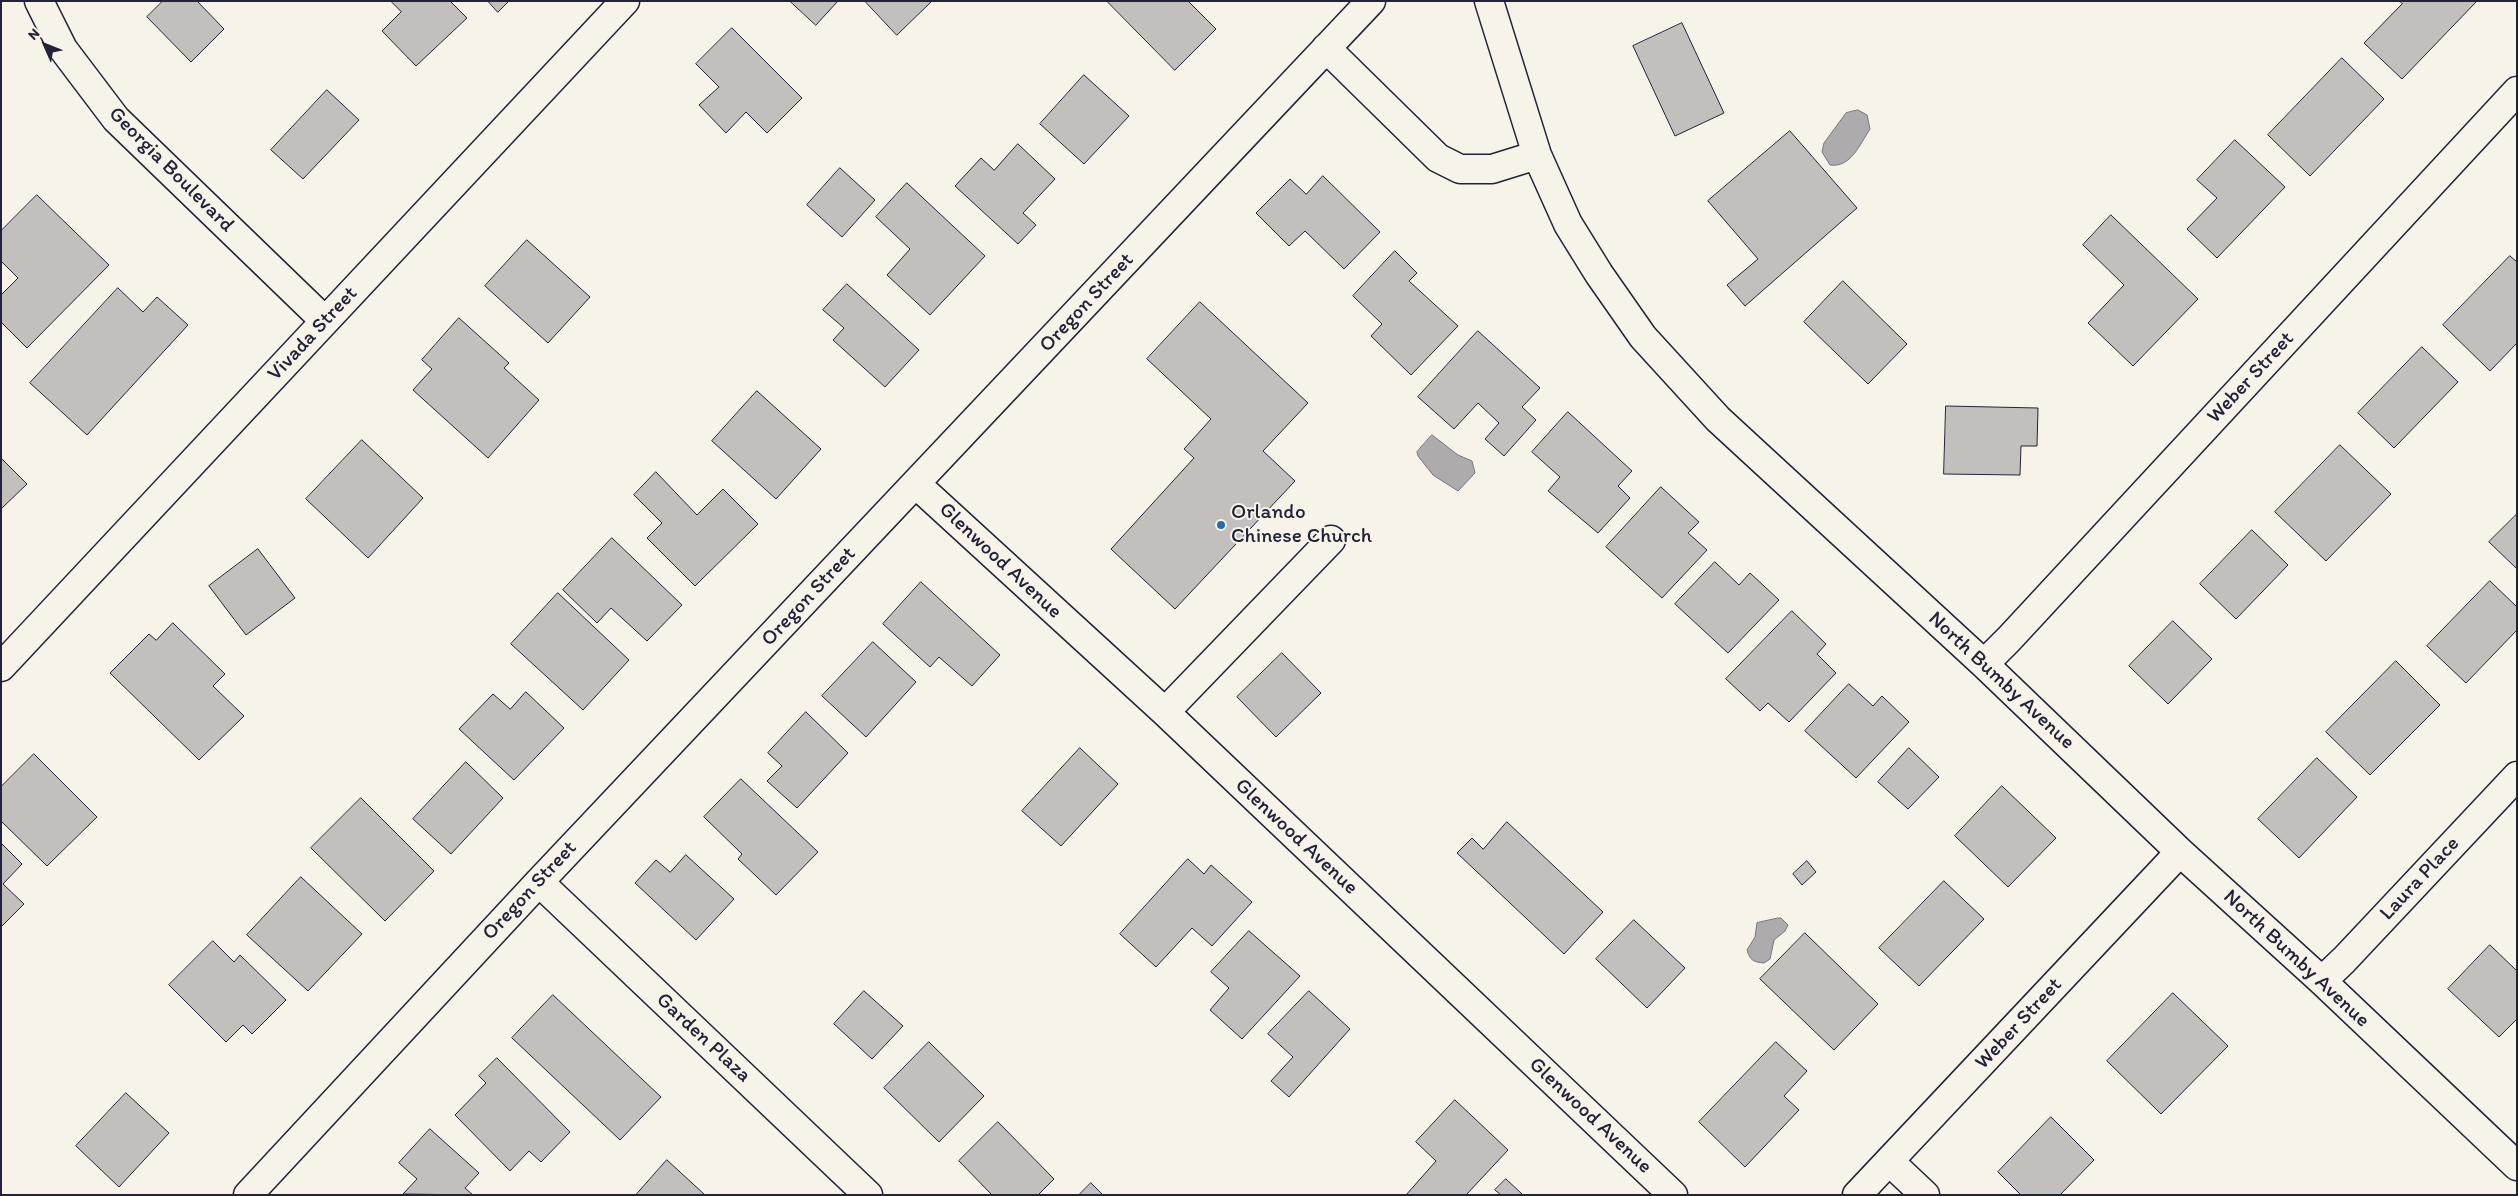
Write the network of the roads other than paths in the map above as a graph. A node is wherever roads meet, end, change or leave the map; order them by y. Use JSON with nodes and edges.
{"nodes":[{"id":1,"x":39,"y":1,"type":"edge"},
{"id":2,"x":625,"y":1,"type":"edge"},
{"id":3,"x":1371,"y":1,"type":"edge"},
{"id":4,"x":1489,"y":1,"type":"edge"},
{"id":5,"x":1326,"y":48,"type":"junction"},
{"id":6,"x":2517,"y":91,"type":"edge"},
{"id":7,"x":1537,"y":155,"type":"junction"},
{"id":8,"x":325,"y":321,"type":"junction"},
{"id":9,"x":916,"y":484,"type":"junction"},
{"id":10,"x":1331,"y":540,"type":"dead end"},
{"id":11,"x":1984,"y":664,"type":"junction"},
{"id":12,"x":1,"y":667,"type":"edge"},
{"id":13,"x":1164,"y":712,"type":"junction"},
{"id":14,"x":2517,"y":776,"type":"edge"},
{"id":15,"x":2180,"y":852,"type":"junction"},
{"id":16,"x":538,"y":882,"type":"junction"},
{"id":17,"x":2322,"y":981,"type":"junction"},
{"id":18,"x":1889,"y":1161,"type":"junction"},
{"id":19,"x":2517,"y":1166,"type":"edge"},
{"id":20,"x":248,"y":1195,"type":"edge"},
{"id":21,"x":868,"y":1195,"type":"edge"},
{"id":22,"x":1673,"y":1195,"type":"edge"},
{"id":23,"x":1857,"y":1195,"type":"edge"},
{"id":24,"x":1924,"y":1195,"type":"edge"}],
"edges":[{"from":1,"to":8,"type":"street","name":"Georgia Boulevard"},
{"from":2,"to":8,"type":"street","name":"Vivada Street"},
{"from":3,"to":5,"type":"street","name":"Oregon Street"},
{"from":4,"to":7,"type":"street","name":"North Bumby Avenue"},
{"from":5,"to":7,"type":"street"},
{"from":5,"to":9,"type":"street","name":"Oregon Street"},
{"from":6,"to":11,"type":"street","name":"Weber Street"},
{"from":7,"to":11,"type":"street","name":"North Bumby Avenue"},
{"from":8,"to":12,"type":"street","name":"Vivada Street"},
{"from":9,"to":13,"type":"street","name":"Glenwood Avenue"},
{"from":9,"to":16,"type":"street","name":"Oregon Street"},
{"from":10,"to":13,"type":"street"},
{"from":11,"to":15,"type":"street","name":"North Bumby Avenue"},
{"from":13,"to":22,"type":"street","name":"Glenwood Avenue"},
{"from":14,"to":17,"type":"street","name":"Laura Place"},
{"from":15,"to":17,"type":"street","name":"North Bumby Avenue"},
{"from":15,"to":18,"type":"street","name":"Weber Street"},
{"from":16,"to":20,"type":"street","name":"Oregon Street"},
{"from":16,"to":21,"type":"street","name":"Garden Plaza"},
{"from":17,"to":19,"type":"street","name":"North Bumby Avenue"},
{"from":18,"to":23,"type":"street","name":"Weber Street"},
{"from":18,"to":24,"type":"street"}]}
